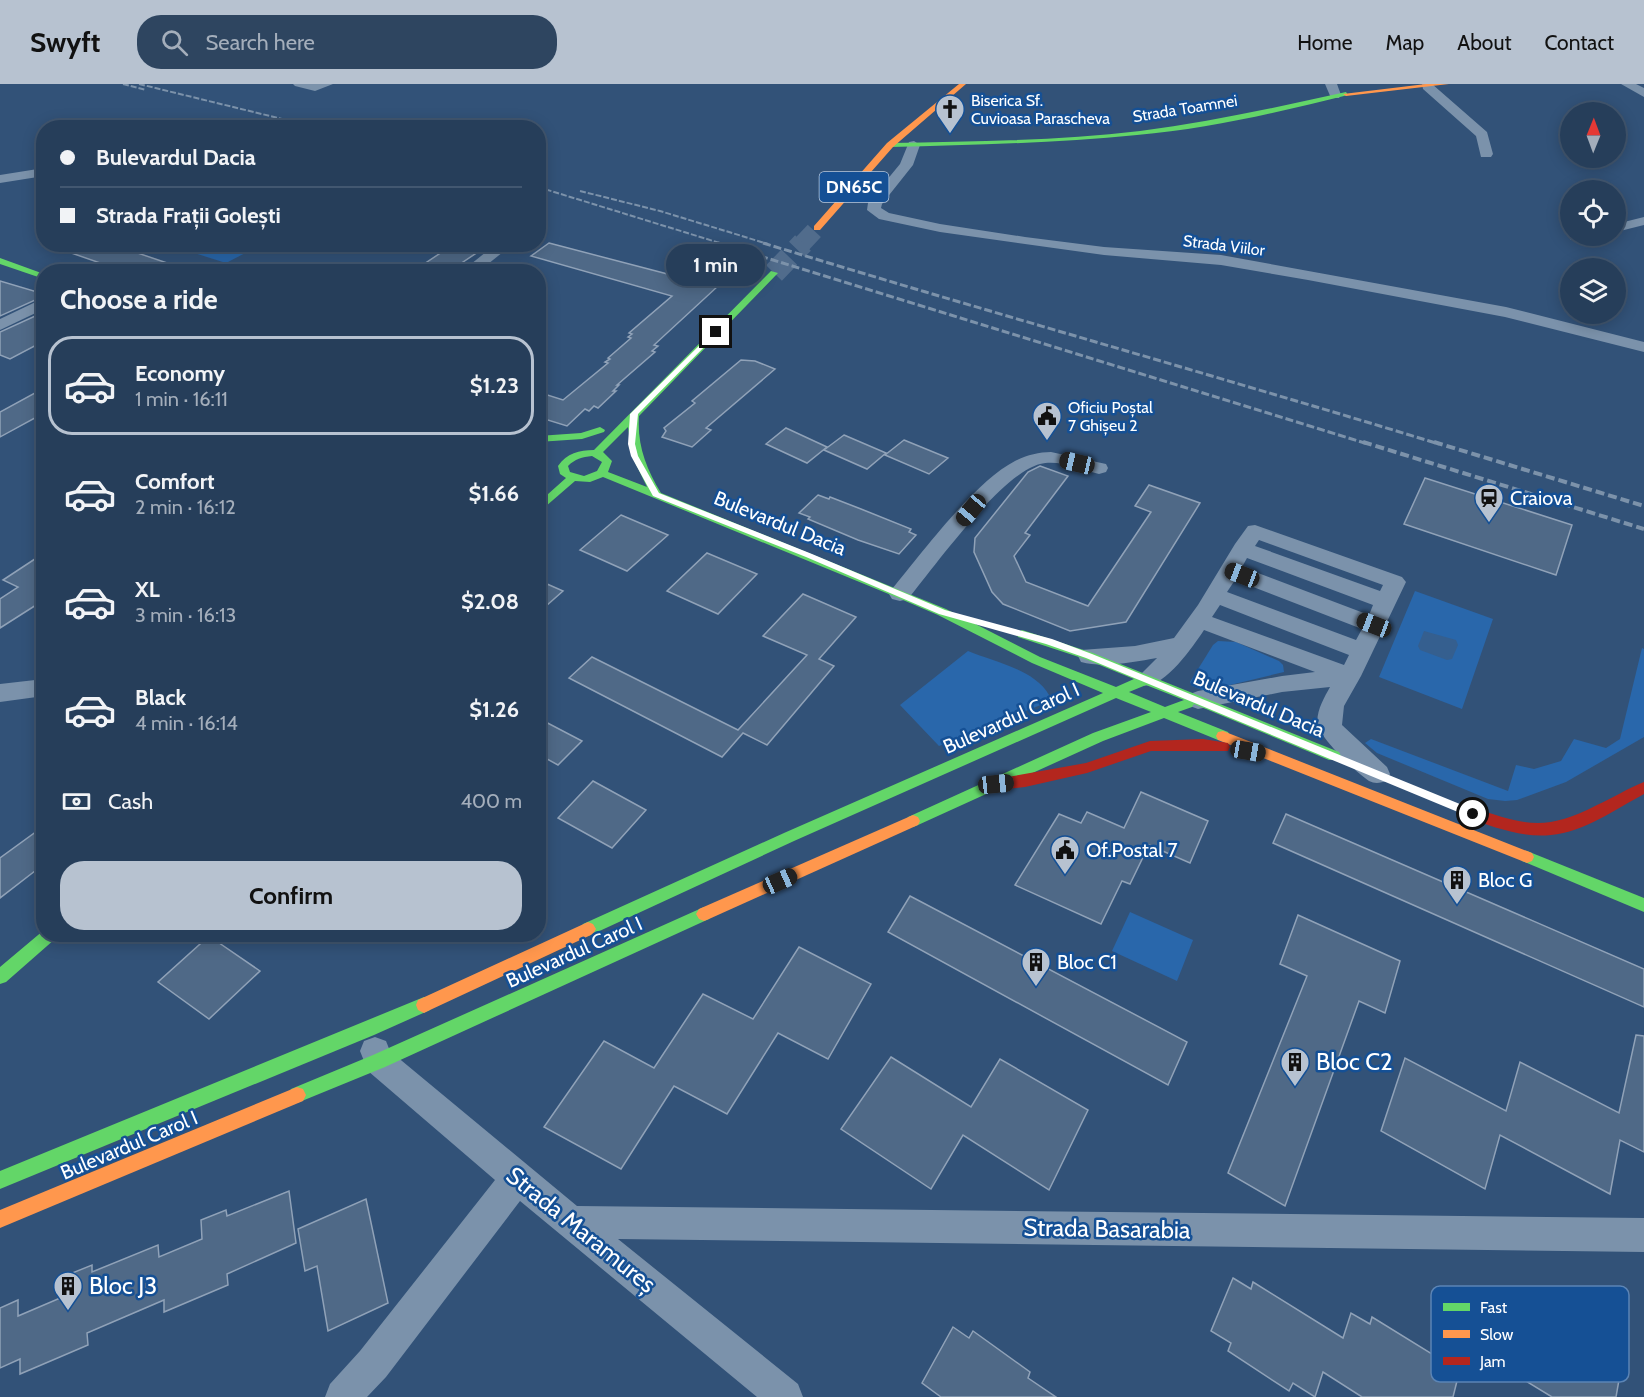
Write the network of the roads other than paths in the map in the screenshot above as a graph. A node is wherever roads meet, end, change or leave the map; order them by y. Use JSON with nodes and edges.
{"nodes":[{"id":1,"x":299,"y":84,"type":"edge"},
{"id":2,"x":327,"y":84,"type":"edge"},
{"id":3,"x":963,"y":84,"type":"edge"},
{"id":4,"x":1446,"y":84,"type":"edge"},
{"id":5,"x":1627,"y":84,"type":"edge"},
{"id":6,"x":1427,"y":86,"type":"junction"},
{"id":7,"x":1333,"y":89,"type":"edge"},
{"id":8,"x":1644,"y":93,"type":"edge"},
{"id":9,"x":890,"y":145,"type":"junction"},
{"id":10,"x":914,"y":145,"type":"junction"},
{"id":11,"x":1486,"y":154,"type":"dead end"},
{"id":12,"x":36,"y":173,"type":"edge"},
{"id":13,"x":0,"y":179,"type":"edge"},
{"id":14,"x":1644,"y":221,"type":"edge"},
{"id":15,"x":1626,"y":226,"type":"edge"},
{"id":16,"x":817,"y":228,"type":"tunnel mouth"},
{"id":17,"x":495,"y":252,"type":"edge"},
{"id":18,"x":0,"y":261,"type":"edge"},
{"id":19,"x":479,"y":264,"type":"edge"},
{"id":20,"x":774,"y":273,"type":"tunnel mouth"},
{"id":21,"x":36,"y":274,"type":"edge"},
{"id":22,"x":36,"y":307,"type":"edge"},
{"id":23,"x":0,"y":325,"type":"edge"},
{"id":24,"x":1644,"y":347,"type":"edge"},
{"id":25,"x":634,"y":414,"type":"junction"},
{"id":26,"x":546,"y":438,"type":"edge"},
{"id":27,"x":596,"y":454,"type":"junction"},
{"id":28,"x":551,"y":456,"type":"edge"},
{"id":29,"x":1099,"y":468,"type":"dead end"},
{"id":30,"x":602,"y":473,"type":"junction"},
{"id":31,"x":572,"y":478,"type":"junction"},
{"id":32,"x":656,"y":494,"type":"junction"},
{"id":33,"x":546,"y":502,"type":"edge"},
{"id":34,"x":1242,"y":549,"type":"junction"},
{"id":35,"x":1230,"y":570,"type":"junction"},
{"id":36,"x":1390,"y":592,"type":"junction"},
{"id":37,"x":900,"y":594,"type":"junction"},
{"id":38,"x":1214,"y":596,"type":"junction"},
{"id":39,"x":942,"y":612,"type":"junction"},
{"id":40,"x":1198,"y":620,"type":"junction"},
{"id":41,"x":1374,"y":625,"type":"junction"},
{"id":42,"x":1180,"y":645,"type":"junction"},
{"id":43,"x":1362,"y":651,"type":"junction"},
{"id":44,"x":1089,"y":656,"type":"junction"},
{"id":45,"x":1350,"y":676,"type":"junction"},
{"id":46,"x":1147,"y":679,"type":"junction"},
{"id":47,"x":36,"y":688,"type":"edge"},
{"id":48,"x":0,"y":693,"type":"edge"},
{"id":49,"x":1113,"y":693,"type":"junction"},
{"id":50,"x":1198,"y":700,"type":"junction"},
{"id":51,"x":1160,"y":712,"type":"junction"},
{"id":52,"x":1270,"y":755,"type":"junction"},
{"id":53,"x":1383,"y":777,"type":"joint"},
{"id":54,"x":996,"y":784,"type":"junction"},
{"id":55,"x":1644,"y":788,"type":"edge"},
{"id":56,"x":1461,"y":809,"type":"dead end"},
{"id":57,"x":1561,"y":828,"type":"junction"},
{"id":58,"x":1567,"y":843,"type":"dead end"},
{"id":59,"x":1578,"y":865,"type":"dead end"},
{"id":60,"x":1589,"y":881,"type":"junction"},
{"id":61,"x":1644,"y":905,"type":"edge"},
{"id":62,"x":41,"y":942,"type":"edge"},
{"id":63,"x":0,"y":977,"type":"edge"},
{"id":64,"x":368,"y":1030,"type":"junction"},
{"id":65,"x":379,"y":1061,"type":"junction"},
{"id":66,"x":517,"y":1178,"type":"junction"},
{"id":67,"x":0,"y":1180,"type":"edge"},
{"id":68,"x":0,"y":1219,"type":"edge"},
{"id":69,"x":571,"y":1222,"type":"junction"},
{"id":70,"x":1644,"y":1235,"type":"edge"},
{"id":71,"x":343,"y":1397,"type":"edge"},
{"id":72,"x":785,"y":1397,"type":"edge"}],
"edges":[{"from":1,"to":2,"type":"street"},
{"from":3,"to":9,"type":"main road","number":"DN65C"},
{"from":4,"to":6,"type":"main road","name":"Strada Toamnei"},
{"from":5,"to":8,"type":"street"},
{"from":6,"to":7,"type":"main road","name":"Strada Toamnei"},
{"from":6,"to":11,"type":"street"},
{"from":7,"to":10,"type":"main road","name":"Strada Toamnei"},
{"from":9,"to":10,"type":"main road","name":"Strada Toamnei"},
{"from":9,"to":16,"type":"main road","number":"DN65C"},
{"from":10,"to":24,"type":"street","name":"Strada Viilor"},
{"from":12,"to":13,"type":"street"},
{"from":14,"to":15,"type":"street"},
{"from":17,"to":19,"type":"street"},
{"from":18,"to":21,"type":"main road"},
{"from":20,"to":25,"type":"main road"},
{"from":22,"to":23,"type":"street"},
{"from":25,"to":26,"type":"main road"},
{"from":25,"to":27,"type":"main road"},
{"from":25,"to":32,"type":"main road"},
{"from":27,"to":28,"type":"main road"},
{"from":27,"to":30,"type":"main road"},
{"from":28,"to":31,"type":"main road"},
{"from":29,"to":37,"type":"street"},
{"from":30,"to":31,"type":"main road"},
{"from":30,"to":32,"type":"main road","name":"Bulevardul Dacia"},
{"from":31,"to":33,"type":"main road"},
{"from":32,"to":37,"type":"main road","name":"Bulevardul Dacia"},
{"from":34,"to":35,"type":"street"},
{"from":34,"to":36,"type":"street"},
{"from":34,"to":36,"type":"street"},
{"from":35,"to":38,"type":"street"},
{"from":35,"to":41,"type":"street"},
{"from":36,"to":41,"type":"street"},
{"from":37,"to":39,"type":"main road","name":"Bulevardul Dacia"},
{"from":38,"to":40,"type":"street"},
{"from":38,"to":43,"type":"street"},
{"from":39,"to":44,"type":"main road","name":"Bulevardul Dacia"},
{"from":39,"to":49,"type":"main road","name":"Bulevardul Dacia"},
{"from":40,"to":42,"type":"street"},
{"from":40,"to":45,"type":"street"},
{"from":41,"to":43,"type":"street"},
{"from":42,"to":44,"type":"street"},
{"from":42,"to":46,"type":"street"},
{"from":43,"to":45,"type":"street"},
{"from":44,"to":46,"type":"main road","name":"Bulevardul Dacia"},
{"from":45,"to":50,"type":"street"},
{"from":45,"to":53,"type":"street"},
{"from":46,"to":49,"type":"main road","name":"Bulevardul Carol I"},
{"from":46,"to":50,"type":"main road","name":"Bulevardul Dacia"},
{"from":47,"to":48,"type":"street"},
{"from":49,"to":51,"type":"main road","name":"Bulevardul Dacia"},
{"from":49,"to":64,"type":"main road","name":"Bulevardul Carol I"},
{"from":50,"to":51,"type":"main road","name":"Bulevardul Carol I"},
{"from":50,"to":53,"type":"main road","name":"Bulevardul Dacia"},
{"from":51,"to":52,"type":"main road","name":"Bulevardul Dacia"},
{"from":51,"to":54,"type":"main road","name":"Bulevardul Carol I"},
{"from":52,"to":54,"type":"main road"},
{"from":52,"to":60,"type":"main road","name":"Bulevardul Dacia"},
{"from":54,"to":65,"type":"main road","name":"Bulevardul Carol I"},
{"from":55,"to":57,"type":"main road"},
{"from":56,"to":57,"type":"main road"},
{"from":57,"to":58,"type":"main road"},
{"from":59,"to":60,"type":"main road"},
{"from":60,"to":61,"type":"main road","name":"Bulevardul Dacia"},
{"from":62,"to":63,"type":"main road"},
{"from":64,"to":65,"type":"street"},
{"from":64,"to":67,"type":"main road","name":"Bulevardul Carol I"},
{"from":65,"to":66,"type":"street","name":"Strada Maramureș"},
{"from":65,"to":68,"type":"main road","name":"Bulevardul Carol I"},
{"from":66,"to":69,"type":"street","name":"Strada Maramureș"},
{"from":66,"to":71,"type":"street"},
{"from":69,"to":70,"type":"street","name":"Strada Basarabia"},
{"from":69,"to":72,"type":"street","name":"Strada Maramureș"}]}
